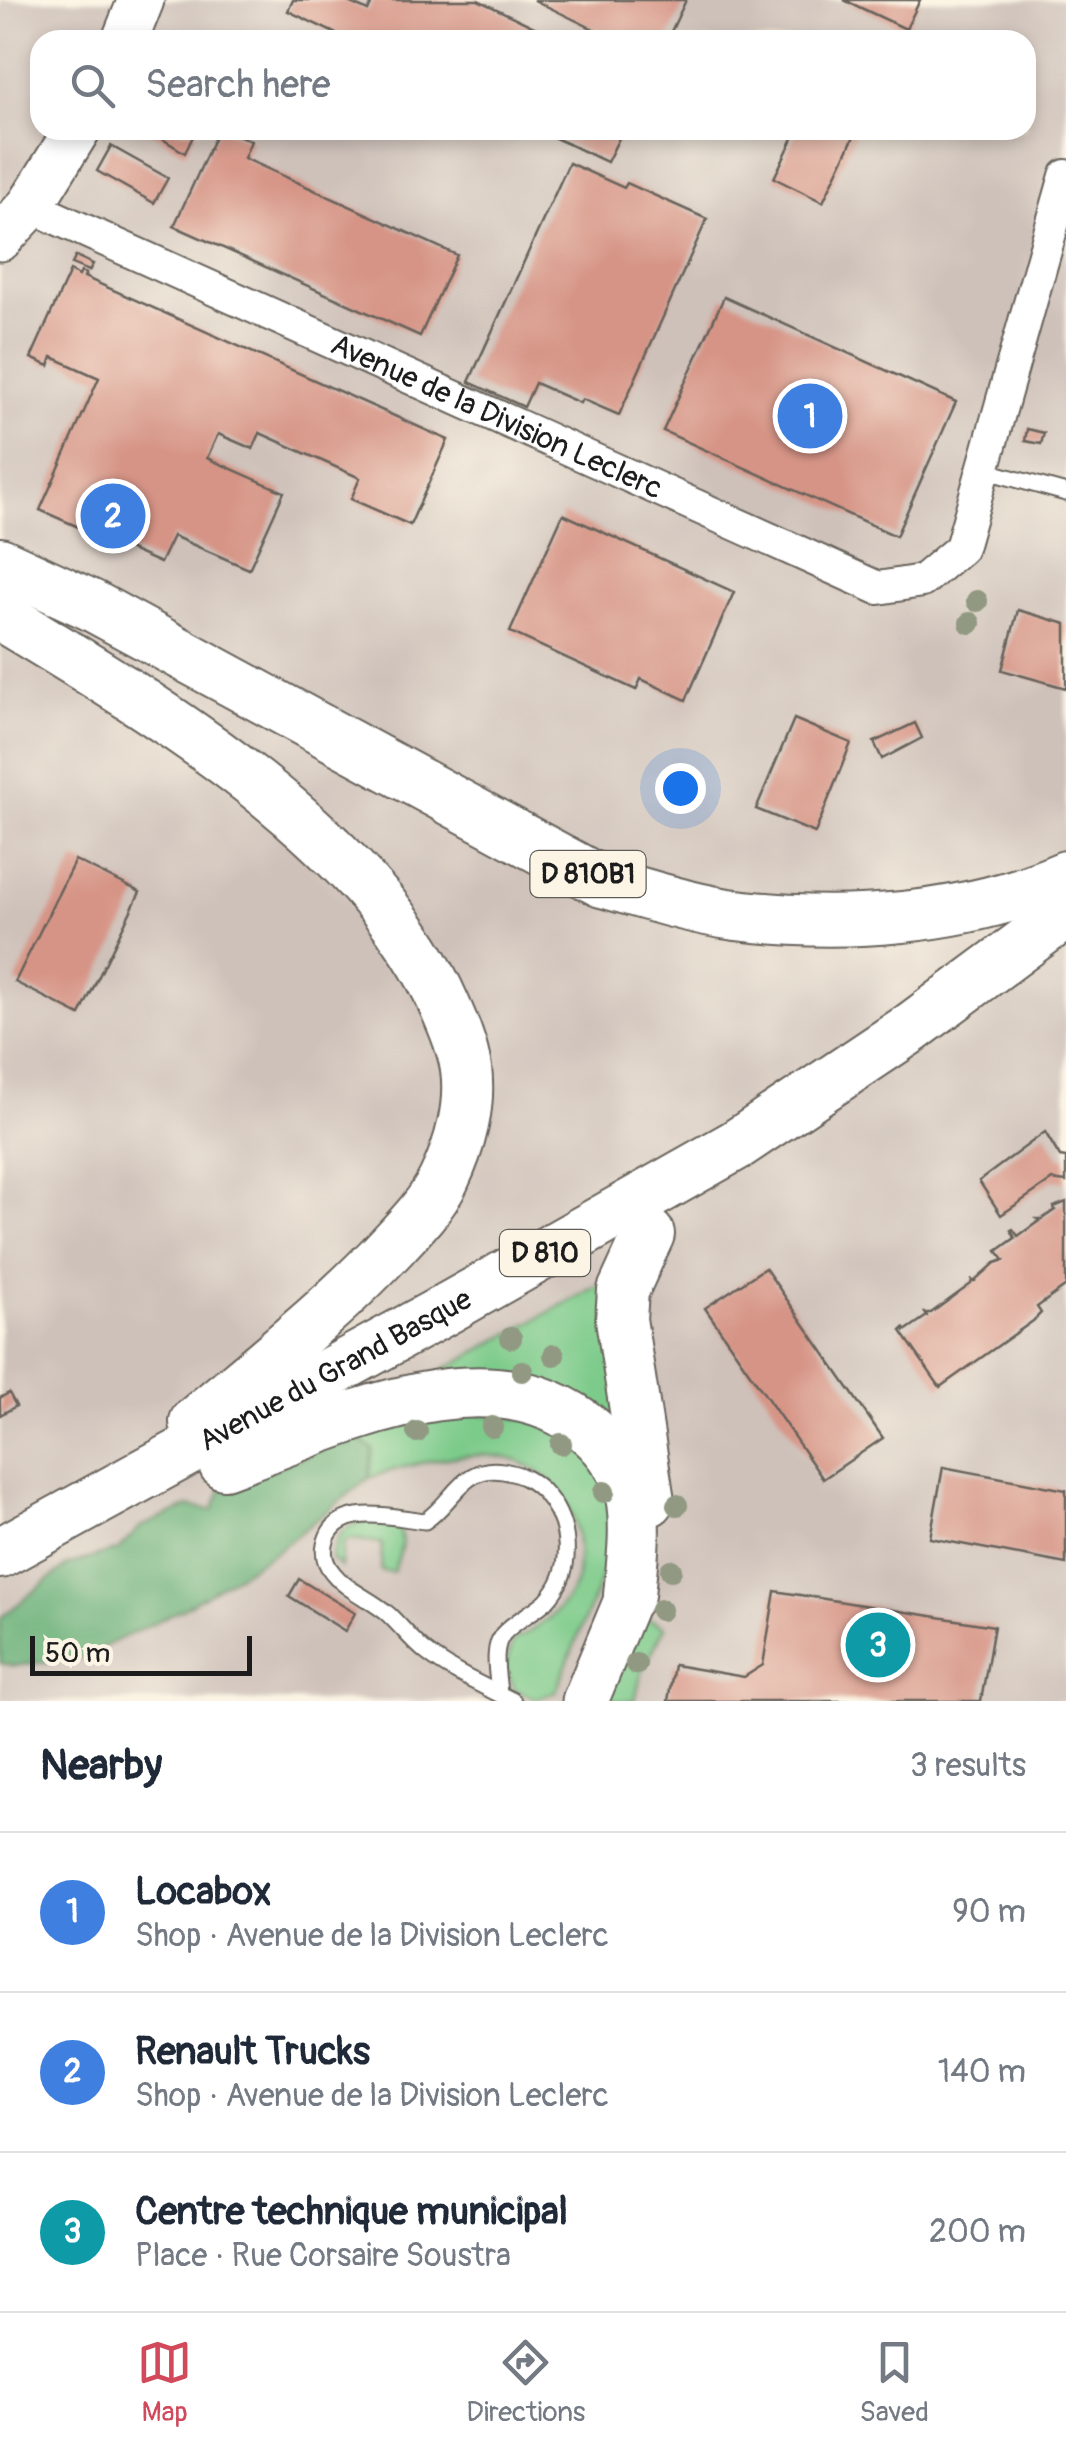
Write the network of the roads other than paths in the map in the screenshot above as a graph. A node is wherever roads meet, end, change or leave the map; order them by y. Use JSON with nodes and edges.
{"nodes":[{"id":1,"x":71,"y":140,"type":"edge"},
{"id":2,"x":1066,"y":176,"type":"edge"},
{"id":3,"x":30,"y":206,"type":"junction"},
{"id":4,"x":0,"y":238,"type":"edge"},
{"id":5,"x":983,"y":470,"type":"junction"},
{"id":6,"x":1066,"y":493,"type":"edge"},
{"id":7,"x":0,"y":563,"type":"edge"},
{"id":8,"x":0,"y":615,"type":"edge"},
{"id":9,"x":143,"y":634,"type":"junction"},
{"id":10,"x":116,"y":685,"type":"junction"},
{"id":11,"x":1066,"y":876,"type":"edge"},
{"id":12,"x":1066,"y":913,"type":"edge"},
{"id":13,"x":1066,"y":954,"type":"edge"},
{"id":14,"x":648,"y":1234,"type":"junction"},
{"id":15,"x":224,"y":1464,"type":"junction"},
{"id":16,"x":120,"y":1488,"type":"junction"},
{"id":17,"x":0,"y":1552,"type":"edge"},
{"id":18,"x":0,"y":1584,"type":"edge"},
{"id":19,"x":629,"y":1595,"type":"junction"},
{"id":20,"x":506,"y":1698,"type":"edge"},
{"id":21,"x":585,"y":1701,"type":"edge"}],
"edges":[{"from":1,"to":3,"type":"main road"},
{"from":2,"to":5,"type":"street"},
{"from":3,"to":4,"type":"main road"},
{"from":3,"to":5,"type":"street","name":"Avenue de la Division Leclerc"},
{"from":5,"to":6,"type":"lane"},
{"from":7,"to":9,"type":"main road"},
{"from":8,"to":10,"type":"main road"},
{"from":9,"to":10,"type":"main road"},
{"from":9,"to":11,"type":"main road","number":"D 810B1"},
{"from":10,"to":16,"type":"main road"},
{"from":12,"to":16,"type":"main road","name":"Avenue du Grand Basque","number":"D 810"},
{"from":13,"to":14,"type":"main road","name":"Avenue du Grand Basque","number":"D 810"},
{"from":14,"to":15,"type":"main road","name":"Avenue du Grand Basque","number":"D 810"},
{"from":14,"to":19,"type":"main road"},
{"from":15,"to":18,"type":"main road","name":"Avenue du Grand Basque","number":"D 810"},
{"from":15,"to":19,"type":"main road"},
{"from":16,"to":17,"type":"main road","name":"Avenue du Grand Basque","number":"D 810"},
{"from":19,"to":21,"type":"main road"},
{"from":20,"to":20,"type":"lane"}]}
